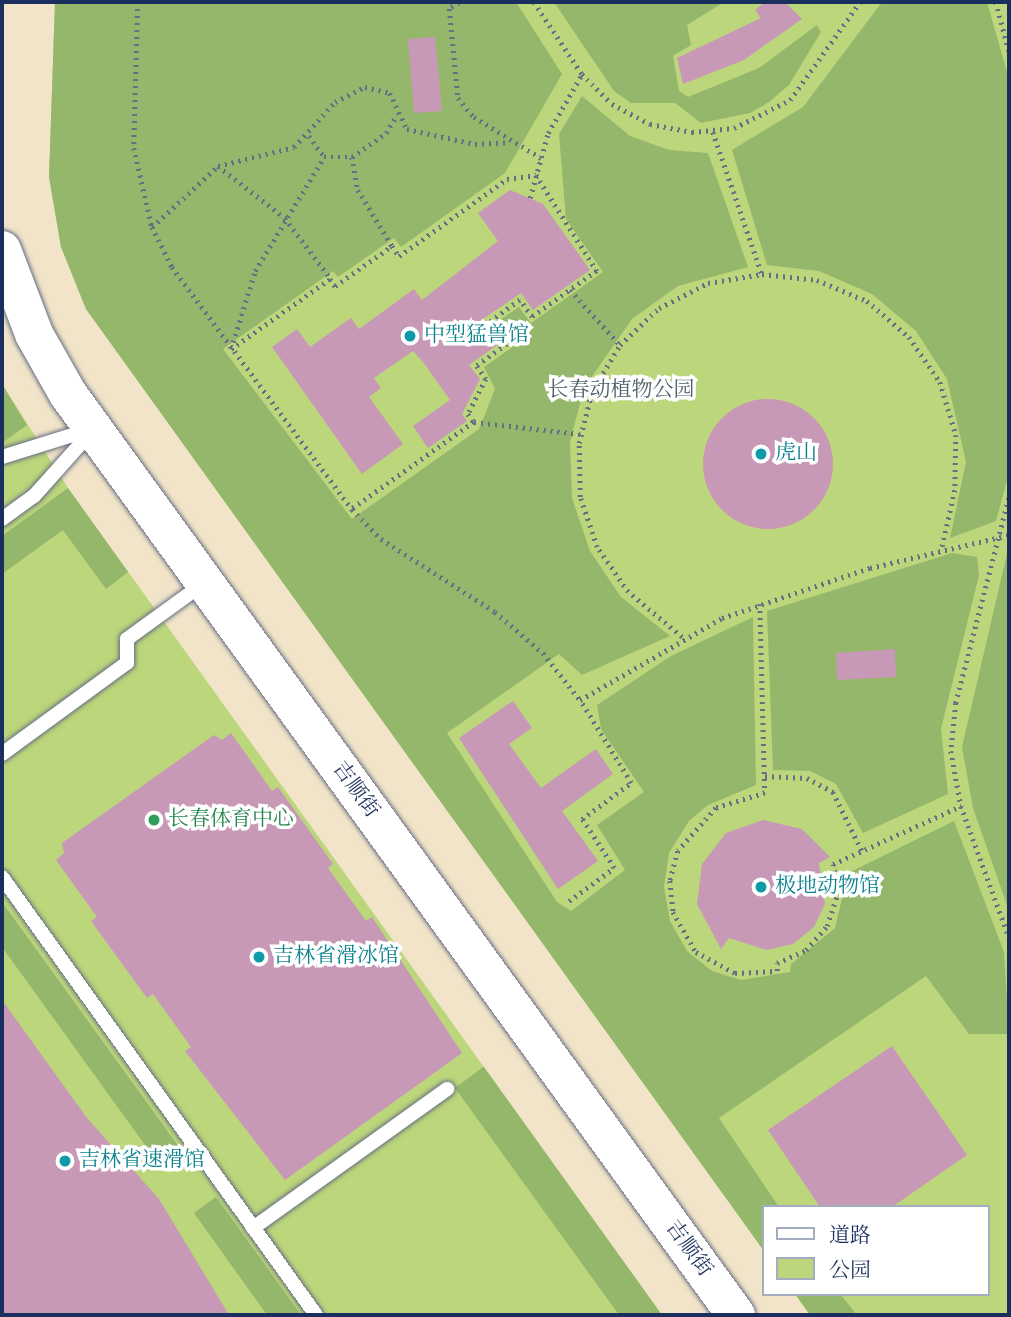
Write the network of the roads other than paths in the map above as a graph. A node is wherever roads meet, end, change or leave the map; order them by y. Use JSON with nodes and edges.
{"nodes":[{"id":1,"x":2,"y":250,"type":"edge"},
{"id":2,"x":94,"y":429,"type":"junction"},
{"id":3,"x":2,"y":457,"type":"edge"},
{"id":4,"x":2,"y":519,"type":"edge"},
{"id":5,"x":205,"y":583,"type":"junction"},
{"id":6,"x":2,"y":754,"type":"edge"},
{"id":7,"x":2,"y":877,"type":"edge"},
{"id":8,"x":447,"y":1089,"type":"dead end"},
{"id":9,"x":253,"y":1228,"type":"junction"},
{"id":10,"x":316,"y":1315,"type":"edge"},
{"id":11,"x":736,"y":1315,"type":"edge"}],
"edges":[{"from":1,"to":2,"type":"main road","name":"吉顺街"},
{"from":2,"to":3,"type":"lane"},
{"from":2,"to":4,"type":"lane"},
{"from":2,"to":5,"type":"main road","name":"吉顺街"},
{"from":5,"to":6,"type":"lane"},
{"from":5,"to":11,"type":"main road","name":"吉顺街"},
{"from":7,"to":9,"type":"lane"},
{"from":8,"to":9,"type":"lane"},
{"from":9,"to":10,"type":"lane"}]}
